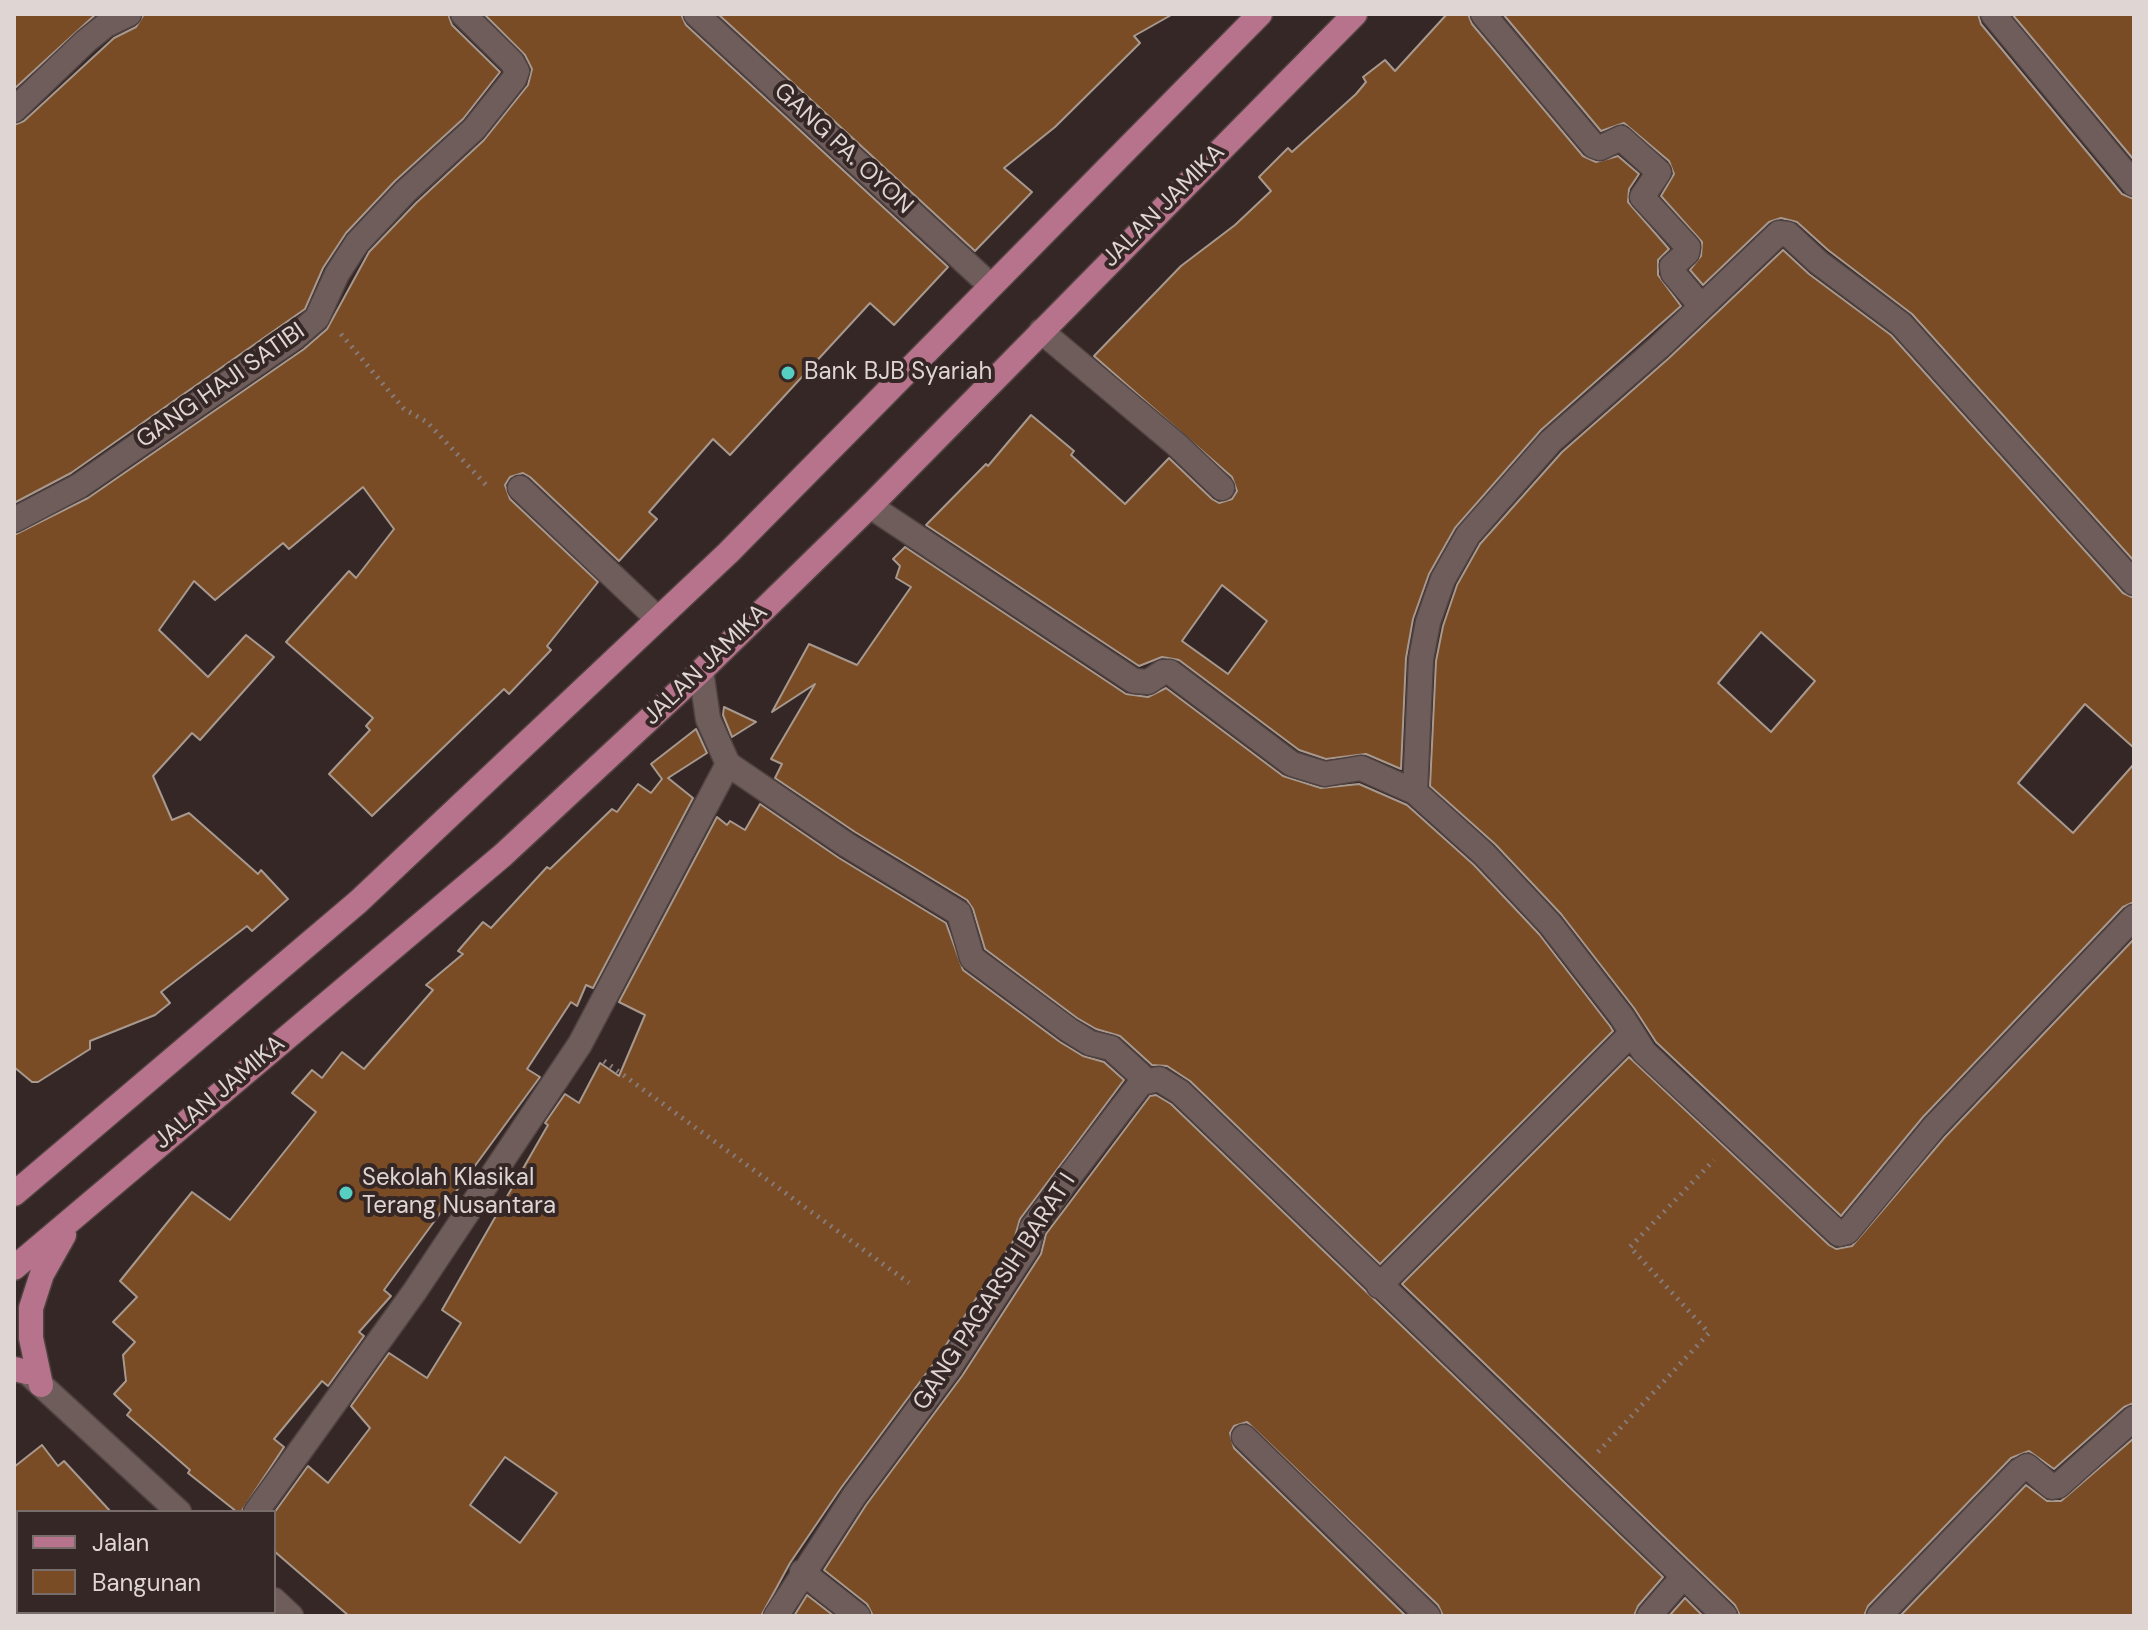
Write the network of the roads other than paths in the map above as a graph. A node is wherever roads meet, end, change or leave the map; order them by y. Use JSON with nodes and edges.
{"nodes":[{"id":1,"x":129,"y":14,"type":"edge"},
{"id":2,"x":463,"y":14,"type":"edge"},
{"id":3,"x":696,"y":14,"type":"edge"},
{"id":4,"x":1260,"y":14,"type":"edge"},
{"id":5,"x":1355,"y":14,"type":"edge"},
{"id":6,"x":1483,"y":14,"type":"edge"},
{"id":7,"x":1993,"y":14,"type":"edge"},
{"id":8,"x":14,"y":110,"type":"edge"},
{"id":9,"x":2134,"y":184,"type":"edge"},
{"id":10,"x":990,"y":285,"type":"junction"},
{"id":11,"x":1701,"y":306,"type":"junction"},
{"id":12,"x":1041,"y":331,"type":"junction"},
{"id":13,"x":1222,"y":488,"type":"dead end"},
{"id":14,"x":509,"y":492,"type":"road end"},
{"id":15,"x":870,"y":506,"type":"junction"},
{"id":16,"x":14,"y":520,"type":"edge"},
{"id":17,"x":2134,"y":583,"type":"edge"},
{"id":18,"x":658,"y":619,"type":"junction"},
{"id":19,"x":701,"y":671,"type":"junction"},
{"id":20,"x":728,"y":764,"type":"junction"},
{"id":21,"x":1415,"y":792,"type":"junction"},
{"id":22,"x":2134,"y":917,"type":"edge"},
{"id":23,"x":1632,"y":1033,"type":"junction"},
{"id":24,"x":1146,"y":1080,"type":"junction"},
{"id":25,"x":43,"y":1168,"type":"junction"},
{"id":26,"x":14,"y":1184,"type":"edge"},
{"id":27,"x":14,"y":1194,"type":"edge"},
{"id":28,"x":81,"y":1210,"type":"junction"},
{"id":29,"x":14,"y":1268,"type":"edge"},
{"id":30,"x":1379,"y":1286,"type":"junction"},
{"id":31,"x":24,"y":1371,"type":"edge"},
{"id":32,"x":2134,"y":1418,"type":"edge"},
{"id":33,"x":1244,"y":1437,"type":"dead end"},
{"id":34,"x":177,"y":1510,"type":"edge"},
{"id":35,"x":257,"y":1510,"type":"edge"},
{"id":36,"x":802,"y":1572,"type":"junction"},
{"id":37,"x":1682,"y":1578,"type":"junction"},
{"id":38,"x":276,"y":1602,"type":"edge"},
{"id":39,"x":291,"y":1616,"type":"edge"},
{"id":40,"x":776,"y":1616,"type":"edge"},
{"id":41,"x":858,"y":1616,"type":"edge"},
{"id":42,"x":1428,"y":1616,"type":"edge"},
{"id":43,"x":1649,"y":1616,"type":"edge"},
{"id":44,"x":1725,"y":1616,"type":"edge"},
{"id":45,"x":1879,"y":1616,"type":"edge"}],
"edges":[{"from":1,"to":8,"type":"street"},
{"from":2,"to":16,"type":"street","name":"GANG HAJI SATIBI"},
{"from":3,"to":10,"type":"street","name":"GANG PA. OYON"},
{"from":4,"to":10,"type":"main road"},
{"from":5,"to":12,"type":"main road","name":"JALAN JAMIKA"},
{"from":6,"to":11,"type":"street"},
{"from":7,"to":9,"type":"street"},
{"from":10,"to":18,"type":"main road"},
{"from":11,"to":17,"type":"street"},
{"from":11,"to":21,"type":"street"},
{"from":12,"to":13,"type":"street"},
{"from":12,"to":15,"type":"main road","name":"JALAN JAMIKA"},
{"from":14,"to":18,"type":"street"},
{"from":15,"to":19,"type":"main road","name":"JALAN JAMIKA"},
{"from":15,"to":21,"type":"street"},
{"from":18,"to":25,"type":"main road"},
{"from":19,"to":20,"type":"street"},
{"from":19,"to":28,"type":"main road","name":"JALAN JAMIKA"},
{"from":20,"to":24,"type":"street"},
{"from":20,"to":35,"type":"street"},
{"from":21,"to":23,"type":"street"},
{"from":22,"to":23,"type":"street"},
{"from":23,"to":30,"type":"street"},
{"from":24,"to":30,"type":"street"},
{"from":24,"to":36,"type":"street","name":"GANG PAGARSIH BARAT I"},
{"from":25,"to":26,"type":"main road"},
{"from":25,"to":27,"type":"main road"},
{"from":28,"to":29,"type":"main road","name":"JALAN JAMIKA"},
{"from":28,"to":31,"type":"main road"},
{"from":30,"to":37,"type":"street"},
{"from":31,"to":34,"type":"street"},
{"from":32,"to":45,"type":"street"},
{"from":33,"to":42,"type":"street"},
{"from":36,"to":40,"type":"street","name":"GANG PAGARSIH BARAT I"},
{"from":36,"to":41,"type":"street"},
{"from":37,"to":43,"type":"street"},
{"from":37,"to":44,"type":"street"},
{"from":38,"to":39,"type":"street"}]}
